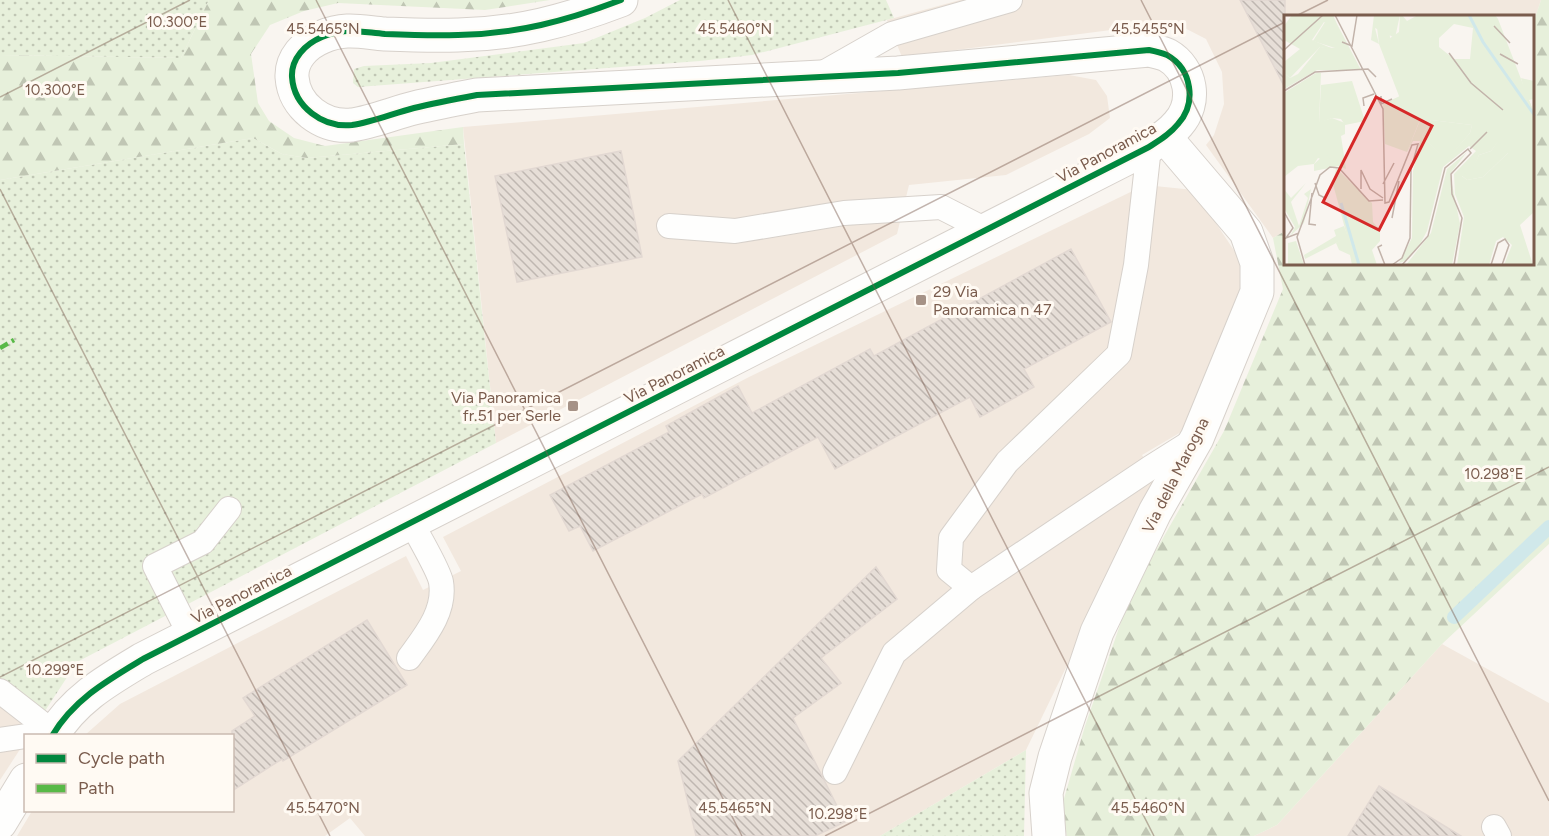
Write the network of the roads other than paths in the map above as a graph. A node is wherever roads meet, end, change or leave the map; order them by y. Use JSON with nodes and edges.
{"nodes":[{"id":1,"x":621,"y":0,"type":"edge"},
{"id":2,"x":1010,"y":0,"type":"edge"},
{"id":3,"x":816,"y":77,"type":"junction"},
{"id":4,"x":1157,"y":142,"type":"junction"},
{"id":5,"x":669,"y":226,"type":"dead end"},
{"id":6,"x":986,"y":230,"type":"junction"},
{"id":7,"x":1197,"y":438,"type":"junction"},
{"id":8,"x":229,"y":508,"type":"dead end"},
{"id":9,"x":412,"y":523,"type":"junction"},
{"id":10,"x":970,"y":588,"type":"junction"},
{"id":11,"x":190,"y":635,"type":"junction"},
{"id":12,"x":409,"y":658,"type":"dead end"},
{"id":13,"x":0,"y":691,"type":"edge"},
{"id":14,"x":40,"y":734,"type":"edge"},
{"id":15,"x":42,"y":734,"type":"edge"},
{"id":16,"x":24,"y":737,"type":"edge"},
{"id":17,"x":0,"y":740,"type":"edge"},
{"id":18,"x":835,"y":772,"type":"dead end"},
{"id":19,"x":24,"y":783,"type":"edge"},
{"id":20,"x":0,"y":823,"type":"edge"},
{"id":21,"x":1049,"y":836,"type":"edge"}],
"edges":[{"from":1,"to":3,"type":"street","name":"Via Panoramica"},
{"from":2,"to":3,"type":"lane"},
{"from":3,"to":4,"type":"street","name":"Via Panoramica"},
{"from":4,"to":6,"type":"street","name":"Via Panoramica"},
{"from":4,"to":7,"type":"street","name":"Via della Marogna"},
{"from":4,"to":10,"type":"lane"},
{"from":5,"to":6,"type":"lane"},
{"from":6,"to":9,"type":"street","name":"Via Panoramica"},
{"from":7,"to":10,"type":"lane"},
{"from":7,"to":21,"type":"street","name":"Via della Marogna"},
{"from":8,"to":11,"type":"lane"},
{"from":9,"to":11,"type":"street","name":"Via Panoramica"},
{"from":9,"to":12,"type":"lane"},
{"from":10,"to":18,"type":"lane"},
{"from":11,"to":15,"type":"street","name":"Via Panoramica"},
{"from":13,"to":14,"type":"lane"},
{"from":16,"to":17,"type":"lane"},
{"from":19,"to":20,"type":"street"}]}
